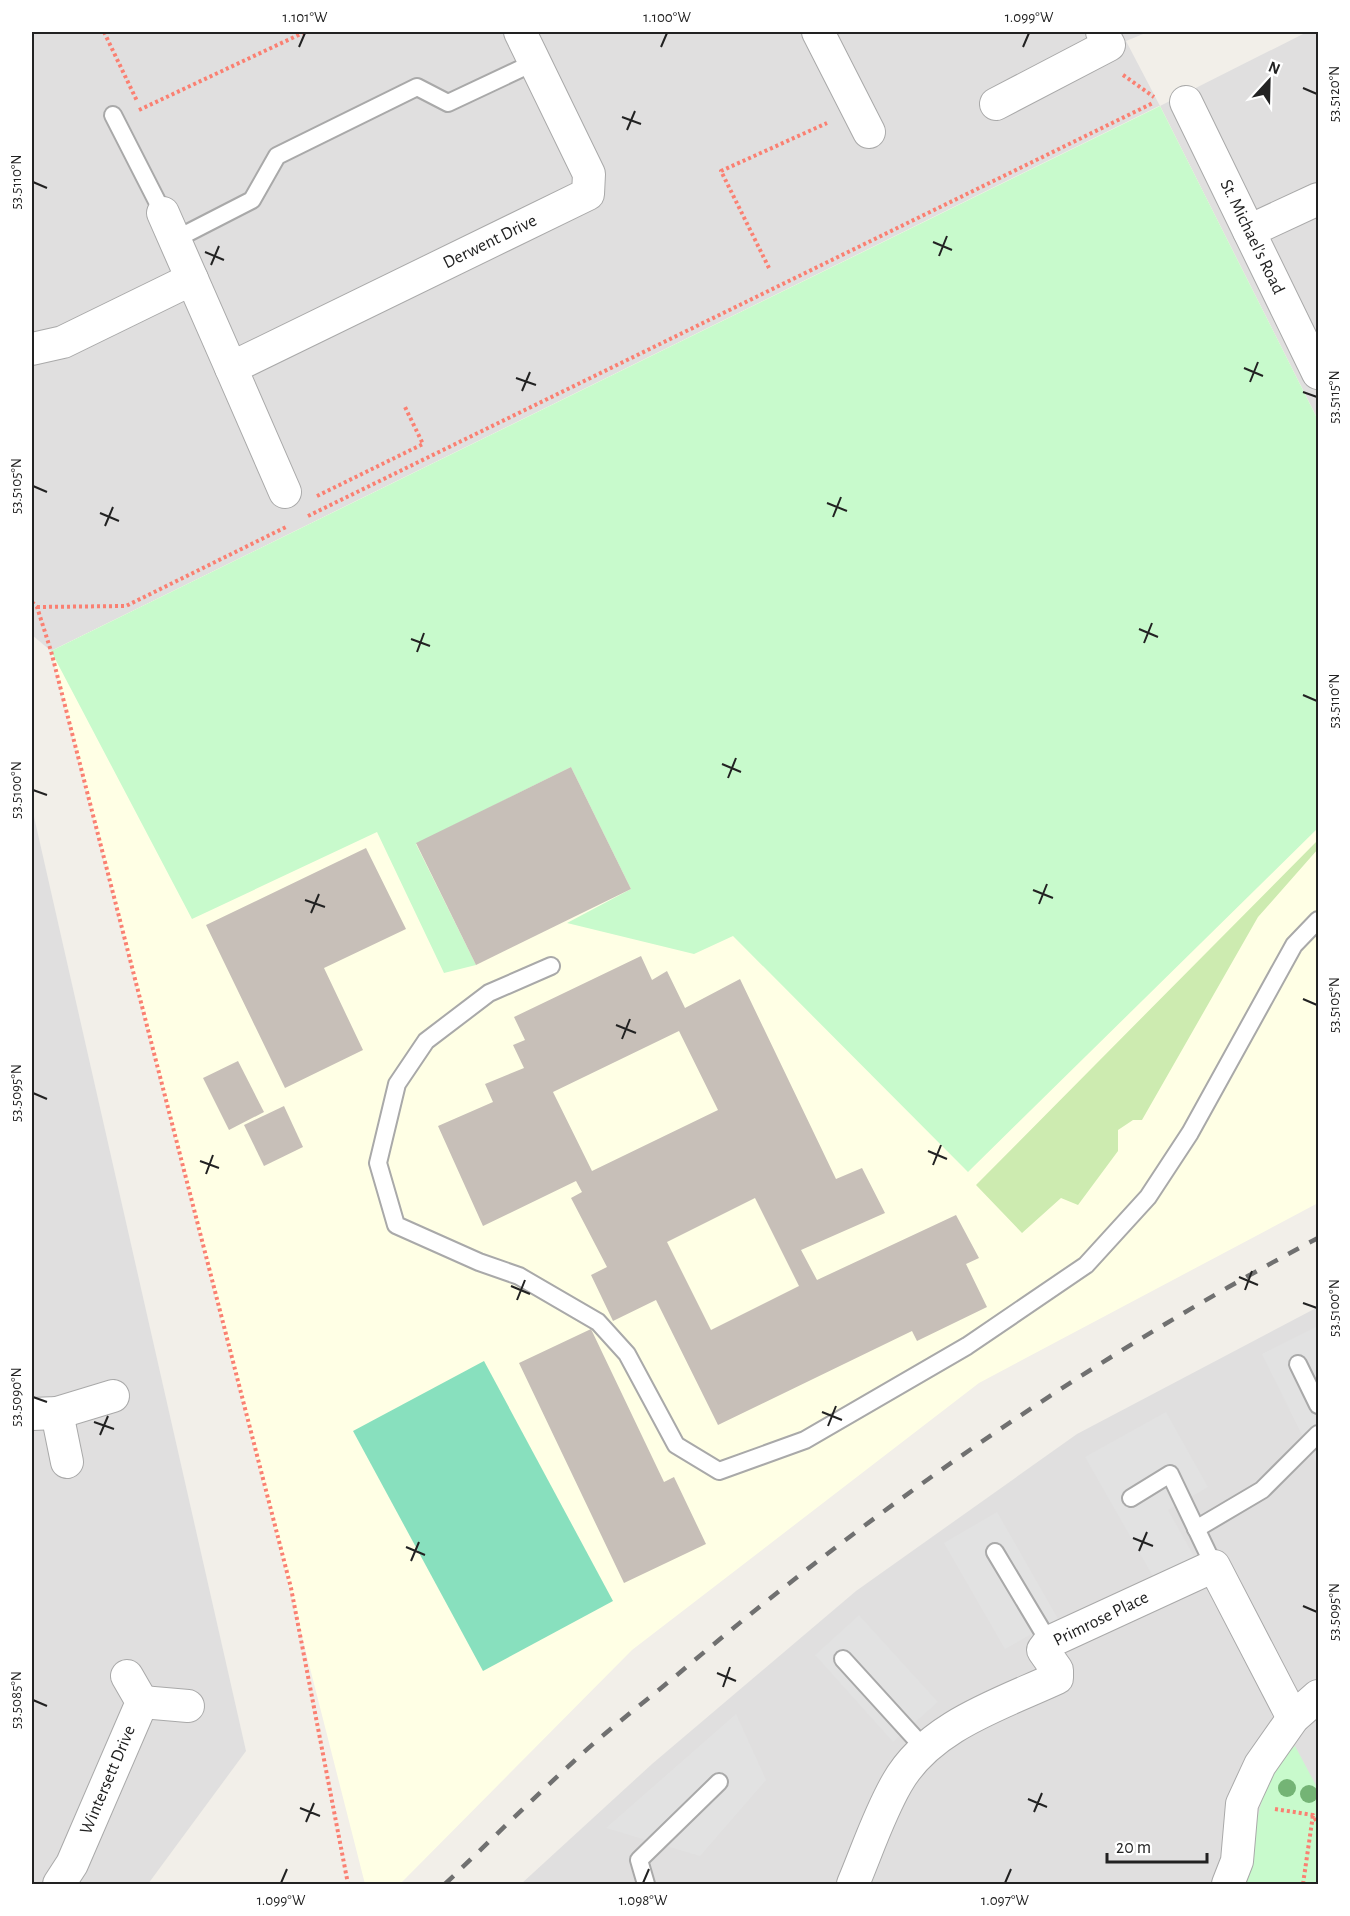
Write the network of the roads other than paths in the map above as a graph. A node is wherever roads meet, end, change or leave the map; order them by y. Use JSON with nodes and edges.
{"nodes":[{"id":1,"x":520,"y":32,"type":"edge"},
{"id":2,"x":818,"y":32,"type":"edge"},
{"id":3,"x":1105,"y":38,"type":"edge"},
{"id":4,"x":536,"y":62,"type":"junction"},
{"id":5,"x":1186,"y":102,"type":"dead end"},
{"id":6,"x":996,"y":104,"type":"dead end"},
{"id":7,"x":115,"y":118,"type":"road end"},
{"id":8,"x":864,"y":120,"type":"road end"},
{"id":9,"x":1318,"y":199,"type":"edge"},
{"id":10,"x":169,"y":226,"type":"junction"},
{"id":11,"x":1250,"y":231,"type":"junction"},
{"id":12,"x":192,"y":279,"type":"junction"},
{"id":13,"x":32,"y":349,"type":"edge"},
{"id":14,"x":231,"y":368,"type":"junction"},
{"id":15,"x":1318,"y":373,"type":"edge"},
{"id":16,"x":285,"y":492,"type":"road end"},
{"id":17,"x":1318,"y":920,"type":"edge"},
{"id":18,"x":551,"y":966,"type":"dead end"},
{"id":19,"x":1298,"y":1364,"type":"dead end"},
{"id":20,"x":113,"y":1396,"type":"dead end"},
{"id":21,"x":1318,"y":1405,"type":"edge"},
{"id":22,"x":44,"y":1413,"type":"edge"},
{"id":23,"x":1318,"y":1434,"type":"edge"},
{"id":24,"x":67,"y":1462,"type":"dead end"},
{"id":25,"x":1131,"y":1498,"type":"dead end"},
{"id":26,"x":1196,"y":1529,"type":"junction"},
{"id":27,"x":995,"y":1552,"type":"dead end"},
{"id":28,"x":1214,"y":1566,"type":"junction"},
{"id":29,"x":1050,"y":1642,"type":"junction"},
{"id":30,"x":843,"y":1659,"type":"dead end"},
{"id":31,"x":1318,"y":1696,"type":"edge"},
{"id":32,"x":188,"y":1706,"type":"dead end"},
{"id":33,"x":1293,"y":1718,"type":"junction"},
{"id":34,"x":924,"y":1748,"type":"junction"},
{"id":35,"x":719,"y":1782,"type":"dead end"},
{"id":36,"x":641,"y":1883,"type":"edge"},
{"id":37,"x":59,"y":1884,"type":"edge"},
{"id":38,"x":853,"y":1884,"type":"edge"},
{"id":39,"x":1228,"y":1884,"type":"edge"}],
"edges":[{"from":1,"to":4,"type":"street","name":"Derwent Drive"},
{"from":2,"to":8,"type":"street"},
{"from":3,"to":6,"type":"street"},
{"from":4,"to":10,"type":"lane"},
{"from":4,"to":14,"type":"street","name":"Derwent Drive"},
{"from":5,"to":11,"type":"street","name":"St. Michael's Road"},
{"from":7,"to":10,"type":"lane"},
{"from":9,"to":11,"type":"street"},
{"from":10,"to":12,"type":"street"},
{"from":11,"to":15,"type":"street","name":"St. Michael's Road"},
{"from":12,"to":13,"type":"street"},
{"from":12,"to":14,"type":"street"},
{"from":14,"to":16,"type":"street"},
{"from":17,"to":18,"type":"lane"},
{"from":19,"to":21,"type":"lane"},
{"from":20,"to":22,"type":"street"},
{"from":22,"to":24,"type":"street"},
{"from":23,"to":26,"type":"lane"},
{"from":25,"to":26,"type":"lane"},
{"from":26,"to":28,"type":"lane"},
{"from":27,"to":29,"type":"lane"},
{"from":28,"to":29,"type":"street","name":"Primrose Place"},
{"from":28,"to":33,"type":"street"},
{"from":29,"to":34,"type":"street","name":"Primrose Place"},
{"from":30,"to":34,"type":"lane"},
{"from":31,"to":33,"type":"street"},
{"from":32,"to":37,"type":"street","name":"Wintersett Drive"},
{"from":33,"to":39,"type":"street"},
{"from":34,"to":38,"type":"street","name":"Primrose Place"},
{"from":35,"to":36,"type":"lane"}]}
